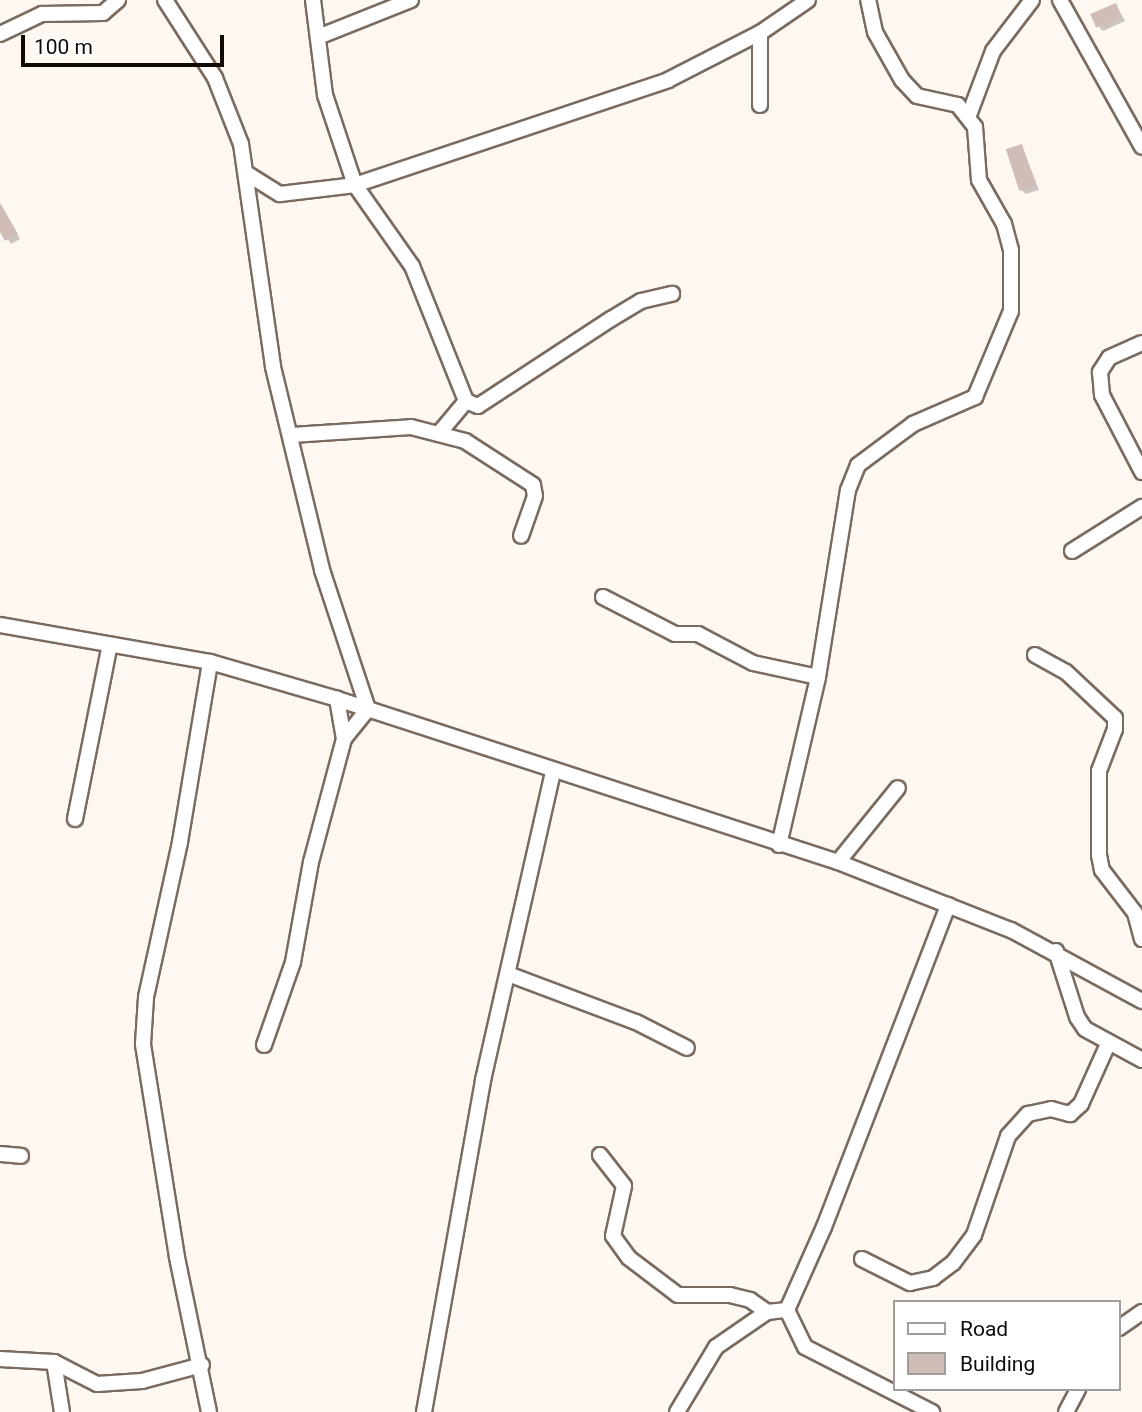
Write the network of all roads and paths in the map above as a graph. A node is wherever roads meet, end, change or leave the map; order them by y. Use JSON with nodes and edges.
{"nodes":[{"id":1,"x":118,"y":0,"type":"edge"},
{"id":2,"x":165,"y":0,"type":"edge"},
{"id":3,"x":313,"y":0,"type":"edge"},
{"id":4,"x":411,"y":0,"type":"edge"},
{"id":5,"x":808,"y":0,"type":"edge"},
{"id":6,"x":868,"y":0,"type":"edge"},
{"id":7,"x":1032,"y":0,"type":"edge"},
{"id":8,"x":1060,"y":0,"type":"edge"},
{"id":9,"x":760,"y":33,"type":"junction"},
{"id":10,"x":0,"y":34,"type":"edge"},
{"id":11,"x":318,"y":37,"type":"junction"},
{"id":12,"x":761,"y":105,"type":"dead end"},
{"id":13,"x":969,"y":115,"type":"junction"},
{"id":14,"x":1142,"y":147,"type":"edge"},
{"id":15,"x":246,"y":173,"type":"junction"},
{"id":16,"x":355,"y":185,"type":"junction"},
{"id":17,"x":672,"y":294,"type":"dead end"},
{"id":18,"x":1142,"y":343,"type":"edge"},
{"id":19,"x":467,"y":401,"type":"junction"},
{"id":20,"x":441,"y":431,"type":"junction"},
{"id":21,"x":292,"y":435,"type":"junction"},
{"id":22,"x":1142,"y":472,"type":"edge"},
{"id":23,"x":1142,"y":507,"type":"edge"},
{"id":24,"x":520,"y":536,"type":"dead end"},
{"id":25,"x":1072,"y":551,"type":"dead end"},
{"id":26,"x":603,"y":597,"type":"dead end"},
{"id":27,"x":0,"y":625,"type":"edge"},
{"id":28,"x":110,"y":644,"type":"junction"},
{"id":29,"x":1035,"y":655,"type":"dead end"},
{"id":30,"x":210,"y":662,"type":"junction"},
{"id":31,"x":818,"y":677,"type":"junction"},
{"id":32,"x":337,"y":699,"type":"junction"},
{"id":33,"x":368,"y":709,"type":"junction"},
{"id":34,"x":344,"y":739,"type":"junction"},
{"id":35,"x":553,"y":773,"type":"junction"},
{"id":36,"x":898,"y":788,"type":"dead end"},
{"id":37,"x":75,"y":819,"type":"dead end"},
{"id":38,"x":779,"y":845,"type":"junction"},
{"id":39,"x":838,"y":862,"type":"junction"},
{"id":40,"x":948,"y":905,"type":"junction"},
{"id":41,"x":1142,"y":939,"type":"edge"},
{"id":42,"x":1056,"y":951,"type":"junction"},
{"id":43,"x":508,"y":974,"type":"junction"},
{"id":44,"x":1140,"y":995,"type":"edge"},
{"id":45,"x":1108,"y":1044,"type":"junction"},
{"id":46,"x":264,"y":1045,"type":"dead end"},
{"id":47,"x":687,"y":1048,"type":"dead end"},
{"id":48,"x":1142,"y":1060,"type":"edge"},
{"id":49,"x":0,"y":1154,"type":"edge"},
{"id":50,"x":600,"y":1155,"type":"dead end"},
{"id":51,"x":22,"y":1156,"type":"dead end"},
{"id":52,"x":862,"y":1259,"type":"dead end"},
{"id":53,"x":787,"y":1310,"type":"junction"},
{"id":54,"x":766,"y":1312,"type":"junction"},
{"id":55,"x":1142,"y":1312,"type":"edge"},
{"id":56,"x":1121,"y":1327,"type":"edge"},
{"id":57,"x":0,"y":1359,"type":"edge"},
{"id":58,"x":54,"y":1362,"type":"junction"},
{"id":59,"x":202,"y":1365,"type":"junction"},
{"id":60,"x":1077,"y":1391,"type":"edge"},
{"id":61,"x":62,"y":1412,"type":"edge"},
{"id":62,"x":209,"y":1412,"type":"edge"},
{"id":63,"x":425,"y":1412,"type":"edge"},
{"id":64,"x":677,"y":1412,"type":"edge"},
{"id":65,"x":932,"y":1412,"type":"edge"},
{"id":66,"x":1066,"y":1412,"type":"edge"}],
"edges":[{"from":1,"to":10,"type":"street"},
{"from":2,"to":15,"type":"street"},
{"from":3,"to":11,"type":"street"},
{"from":4,"to":11,"type":"street"},
{"from":5,"to":9,"type":"street"},
{"from":6,"to":13,"type":"street"},
{"from":7,"to":13,"type":"street"},
{"from":8,"to":14,"type":"street"},
{"from":9,"to":12,"type":"street"},
{"from":9,"to":16,"type":"street"},
{"from":11,"to":16,"type":"street"},
{"from":13,"to":31,"type":"street"},
{"from":15,"to":16,"type":"street"},
{"from":15,"to":21,"type":"street"},
{"from":16,"to":19,"type":"street"},
{"from":17,"to":19,"type":"street"},
{"from":18,"to":22,"type":"street"},
{"from":19,"to":20,"type":"street"},
{"from":20,"to":21,"type":"street"},
{"from":20,"to":24,"type":"street"},
{"from":21,"to":33,"type":"street"},
{"from":23,"to":25,"type":"street"},
{"from":26,"to":31,"type":"street"},
{"from":27,"to":28,"type":"street"},
{"from":28,"to":30,"type":"street"},
{"from":28,"to":37,"type":"street"},
{"from":29,"to":41,"type":"street"},
{"from":30,"to":32,"type":"street"},
{"from":30,"to":59,"type":"street"},
{"from":31,"to":38,"type":"street"},
{"from":32,"to":33,"type":"street"},
{"from":32,"to":34,"type":"street"},
{"from":33,"to":34,"type":"street"},
{"from":33,"to":35,"type":"street"},
{"from":34,"to":46,"type":"street"},
{"from":35,"to":38,"type":"street"},
{"from":35,"to":43,"type":"street"},
{"from":36,"to":39,"type":"street"},
{"from":38,"to":39,"type":"street"},
{"from":39,"to":40,"type":"street"},
{"from":40,"to":42,"type":"street"},
{"from":40,"to":53,"type":"street"},
{"from":42,"to":44,"type":"street"},
{"from":42,"to":45,"type":"street"},
{"from":43,"to":47,"type":"street"},
{"from":43,"to":63,"type":"street"},
{"from":45,"to":48,"type":"street"},
{"from":45,"to":52,"type":"street"},
{"from":49,"to":51,"type":"street"},
{"from":50,"to":54,"type":"street"},
{"from":53,"to":54,"type":"street"},
{"from":53,"to":65,"type":"street"},
{"from":54,"to":64,"type":"street"},
{"from":55,"to":56,"type":"street"},
{"from":57,"to":58,"type":"street"},
{"from":58,"to":59,"type":"street"},
{"from":58,"to":61,"type":"street"},
{"from":59,"to":62,"type":"street"},
{"from":60,"to":66,"type":"street"}]}
